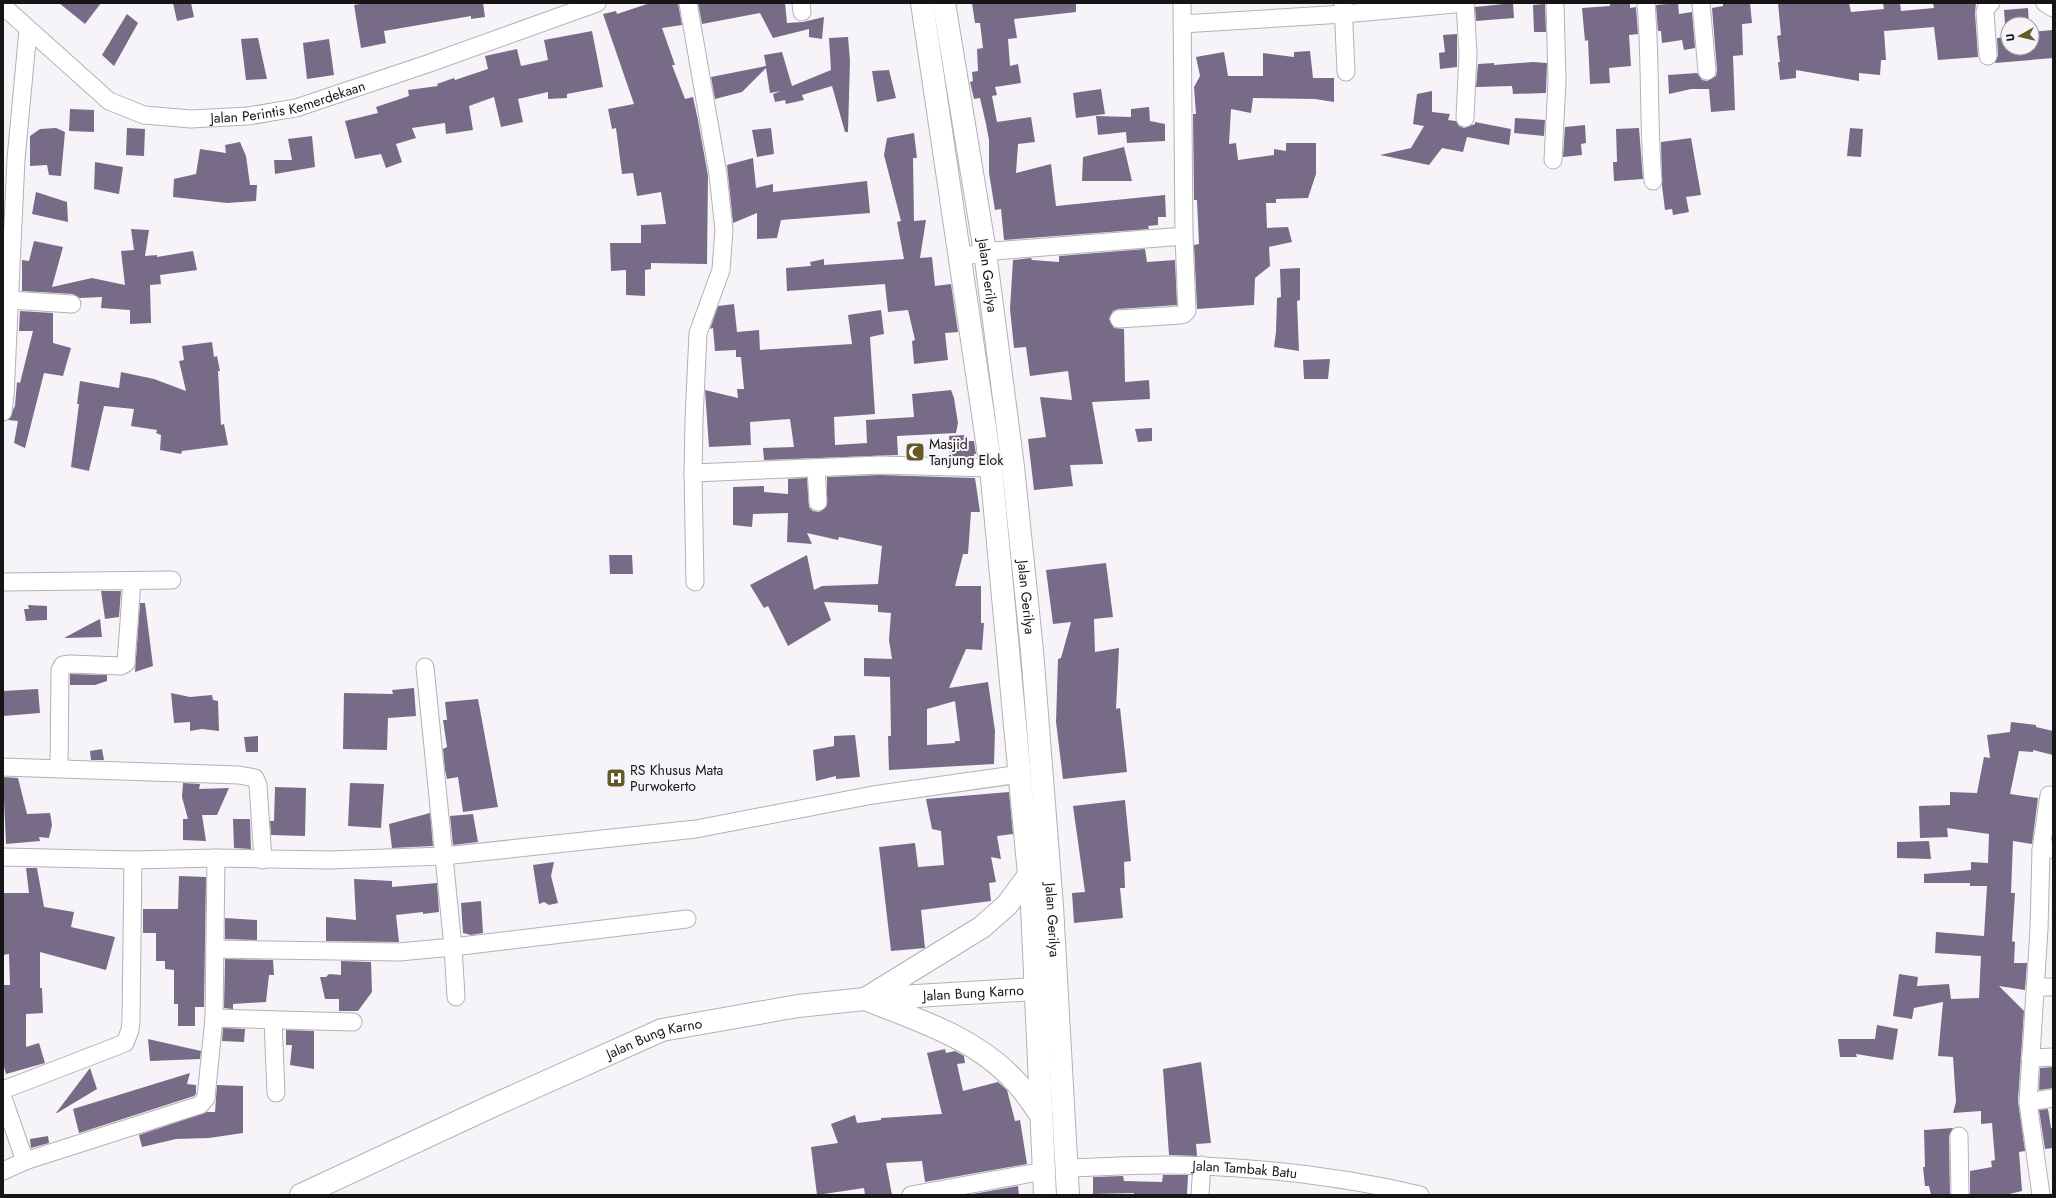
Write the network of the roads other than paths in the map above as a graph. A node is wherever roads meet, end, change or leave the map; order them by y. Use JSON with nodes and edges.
{"nodes":[{"id":1,"x":597,"y":3,"type":"edge"},
{"id":2,"x":688,"y":3,"type":"edge"},
{"id":3,"x":922,"y":3,"type":"edge"},
{"id":4,"x":944,"y":3,"type":"edge"},
{"id":5,"x":1182,"y":3,"type":"edge"},
{"id":6,"x":1466,"y":3,"type":"edge"},
{"id":7,"x":1555,"y":3,"type":"edge"},
{"id":8,"x":1646,"y":3,"type":"edge"},
{"id":9,"x":1701,"y":3,"type":"edge"},
{"id":10,"x":1991,"y":3,"type":"edge"},
{"id":11,"x":2045,"y":3,"type":"edge"},
{"id":12,"x":3,"y":6,"type":"edge"},
{"id":13,"x":2053,"y":8,"type":"edge"},
{"id":14,"x":1343,"y":9,"type":"edge"},
{"id":15,"x":1182,"y":24,"type":"junction"},
{"id":16,"x":28,"y":30,"type":"junction"},
{"id":17,"x":1988,"y":56,"type":"dead end"},
{"id":18,"x":1707,"y":71,"type":"dead end"},
{"id":19,"x":1346,"y":72,"type":"dead end"},
{"id":20,"x":1465,"y":118,"type":"dead end"},
{"id":21,"x":10,"y":159,"type":"edge"},
{"id":22,"x":1553,"y":160,"type":"dead end"},
{"id":23,"x":1653,"y":182,"type":"dead end"},
{"id":24,"x":1184,"y":236,"type":"junction"},
{"id":25,"x":985,"y":252,"type":"junction"},
{"id":26,"x":959,"y":257,"type":"junction"},
{"id":27,"x":10,"y":300,"type":"junction"},
{"id":28,"x":72,"y":304,"type":"dead end"},
{"id":29,"x":1119,"y":319,"type":"dead end"},
{"id":30,"x":3,"y":412,"type":"edge"},
{"id":31,"x":816,"y":468,"type":"junction"},
{"id":32,"x":991,"y":468,"type":"junction"},
{"id":33,"x":693,"y":473,"type":"junction"},
{"id":34,"x":818,"y":502,"type":"dead end"},
{"id":35,"x":172,"y":580,"type":"dead end"},
{"id":36,"x":132,"y":581,"type":"junction"},
{"id":37,"x":3,"y":582,"type":"edge"},
{"id":38,"x":695,"y":582,"type":"dead end"},
{"id":39,"x":425,"y":667,"type":"dead end"},
{"id":40,"x":3,"y":767,"type":"edge"},
{"id":41,"x":58,"y":768,"type":"junction"},
{"id":42,"x":1020,"y":774,"type":"junction"},
{"id":43,"x":2049,"y":796,"type":"dead end"},
{"id":44,"x":2047,"y":850,"type":"edge"},
{"id":45,"x":444,"y":856,"type":"junction"},
{"id":46,"x":3,"y":857,"type":"edge"},
{"id":47,"x":216,"y":858,"type":"junction"},
{"id":48,"x":133,"y":860,"type":"junction"},
{"id":49,"x":263,"y":860,"type":"junction"},
{"id":50,"x":1028,"y":875,"type":"junction"},
{"id":51,"x":1042,"y":907,"type":"junction"},
{"id":52,"x":687,"y":919,"type":"dead end"},
{"id":53,"x":453,"y":947,"type":"junction"},
{"id":54,"x":215,"y":949,"type":"junction"},
{"id":55,"x":2036,"y":987,"type":"junction"},
{"id":56,"x":2053,"y":987,"type":"edge"},
{"id":57,"x":1036,"y":989,"type":"junction"},
{"id":58,"x":456,"y":996,"type":"dead end"},
{"id":59,"x":866,"y":999,"type":"junction"},
{"id":60,"x":214,"y":1018,"type":"junction"},
{"id":61,"x":273,"y":1020,"type":"junction"},
{"id":62,"x":353,"y":1022,"type":"dead end"},
{"id":63,"x":2053,"y":1057,"type":"edge"},
{"id":64,"x":2030,"y":1058,"type":"junction"},
{"id":65,"x":3,"y":1090,"type":"edge"},
{"id":66,"x":276,"y":1093,"type":"dead end"},
{"id":67,"x":3,"y":1098,"type":"edge"},
{"id":68,"x":2053,"y":1098,"type":"edge"},
{"id":69,"x":2028,"y":1102,"type":"junction"},
{"id":70,"x":1041,"y":1115,"type":"junction"},
{"id":71,"x":1959,"y":1136,"type":"dead end"},
{"id":72,"x":25,"y":1161,"type":"junction"},
{"id":73,"x":1202,"y":1166,"type":"junction"},
{"id":74,"x":1067,"y":1168,"type":"junction"},
{"id":75,"x":3,"y":1171,"type":"edge"},
{"id":76,"x":1044,"y":1171,"type":"junction"},
{"id":77,"x":1398,"y":1193,"type":"edge"},
{"id":78,"x":301,"y":1195,"type":"edge"},
{"id":79,"x":911,"y":1195,"type":"edge"},
{"id":80,"x":1045,"y":1195,"type":"edge"},
{"id":81,"x":1068,"y":1195,"type":"edge"},
{"id":82,"x":1200,"y":1195,"type":"edge"},
{"id":83,"x":1420,"y":1195,"type":"edge"},
{"id":84,"x":1960,"y":1195,"type":"edge"},
{"id":85,"x":2041,"y":1195,"type":"edge"}],
"edges":[{"from":1,"to":16,"type":"street","name":"Jalan Perintis Kemerdekaan"},
{"from":2,"to":33,"type":"street"},
{"from":3,"to":26,"type":"main road","name":"Jalan Gerilya"},
{"from":4,"to":25,"type":"main road","name":"Jalan Gerilya"},
{"from":5,"to":15,"type":"street"},
{"from":6,"to":14,"type":"street"},
{"from":6,"to":20,"type":"street"},
{"from":7,"to":22,"type":"street"},
{"from":8,"to":23,"type":"street"},
{"from":9,"to":18,"type":"street"},
{"from":10,"to":17,"type":"street"},
{"from":11,"to":13,"type":"street"},
{"from":12,"to":16,"type":"street","name":"Jalan Perintis Kemerdekaan"},
{"from":14,"to":15,"type":"street"},
{"from":14,"to":19,"type":"street"},
{"from":15,"to":24,"type":"street"},
{"from":16,"to":21,"type":"street"},
{"from":21,"to":27,"type":"street"},
{"from":24,"to":25,"type":"street"},
{"from":24,"to":29,"type":"street"},
{"from":25,"to":26,"type":"street"},
{"from":25,"to":51,"type":"main road","name":"Jalan Gerilya"},
{"from":26,"to":32,"type":"main road","name":"Jalan Gerilya"},
{"from":27,"to":28,"type":"street"},
{"from":27,"to":30,"type":"street"},
{"from":31,"to":32,"type":"street"},
{"from":31,"to":33,"type":"street"},
{"from":31,"to":34,"type":"street"},
{"from":32,"to":42,"type":"main road","name":"Jalan Gerilya"},
{"from":33,"to":38,"type":"street"},
{"from":35,"to":36,"type":"street"},
{"from":36,"to":37,"type":"street"},
{"from":36,"to":41,"type":"street"},
{"from":39,"to":45,"type":"street"},
{"from":40,"to":41,"type":"street"},
{"from":41,"to":49,"type":"street"},
{"from":42,"to":45,"type":"street"},
{"from":42,"to":50,"type":"main road","name":"Jalan Gerilya"},
{"from":43,"to":44,"type":"street"},
{"from":44,"to":55,"type":"street"},
{"from":45,"to":49,"type":"street"},
{"from":45,"to":53,"type":"street"},
{"from":46,"to":48,"type":"street"},
{"from":47,"to":48,"type":"street"},
{"from":47,"to":49,"type":"street"},
{"from":47,"to":54,"type":"street"},
{"from":48,"to":65,"type":"street"},
{"from":50,"to":51,"type":"main road","name":"Jalan Gerilya"},
{"from":50,"to":59,"type":"main road"},
{"from":51,"to":57,"type":"main road","name":"Jalan Gerilya"},
{"from":51,"to":74,"type":"main road","name":"Jalan Gerilya"},
{"from":52,"to":53,"type":"street"},
{"from":53,"to":54,"type":"street"},
{"from":53,"to":58,"type":"street"},
{"from":54,"to":60,"type":"street"},
{"from":55,"to":56,"type":"street"},
{"from":55,"to":64,"type":"street"},
{"from":57,"to":59,"type":"main road","name":"Jalan Bung Karno"},
{"from":57,"to":70,"type":"main road","name":"Jalan Gerilya"},
{"from":59,"to":70,"type":"main road"},
{"from":59,"to":78,"type":"main road","name":"Jalan Bung Karno"},
{"from":60,"to":61,"type":"street"},
{"from":60,"to":72,"type":"street"},
{"from":61,"to":62,"type":"street"},
{"from":61,"to":66,"type":"street"},
{"from":63,"to":64,"type":"street"},
{"from":64,"to":69,"type":"street"},
{"from":67,"to":72,"type":"street"},
{"from":68,"to":69,"type":"street"},
{"from":69,"to":85,"type":"street"},
{"from":70,"to":76,"type":"main road","name":"Jalan Gerilya"},
{"from":71,"to":84,"type":"street"},
{"from":72,"to":75,"type":"street"},
{"from":73,"to":74,"type":"street","name":"Jalan Tambak Batu"},
{"from":73,"to":77,"type":"street","name":"Jalan Tambak Batu"},
{"from":73,"to":82,"type":"street"},
{"from":74,"to":81,"type":"main road","name":"Jalan Gerilya"},
{"from":76,"to":79,"type":"street"},
{"from":76,"to":80,"type":"main road","name":"Jalan Gerilya"},
{"from":77,"to":83,"type":"street","name":"Jalan Tambak Batu"}]}
